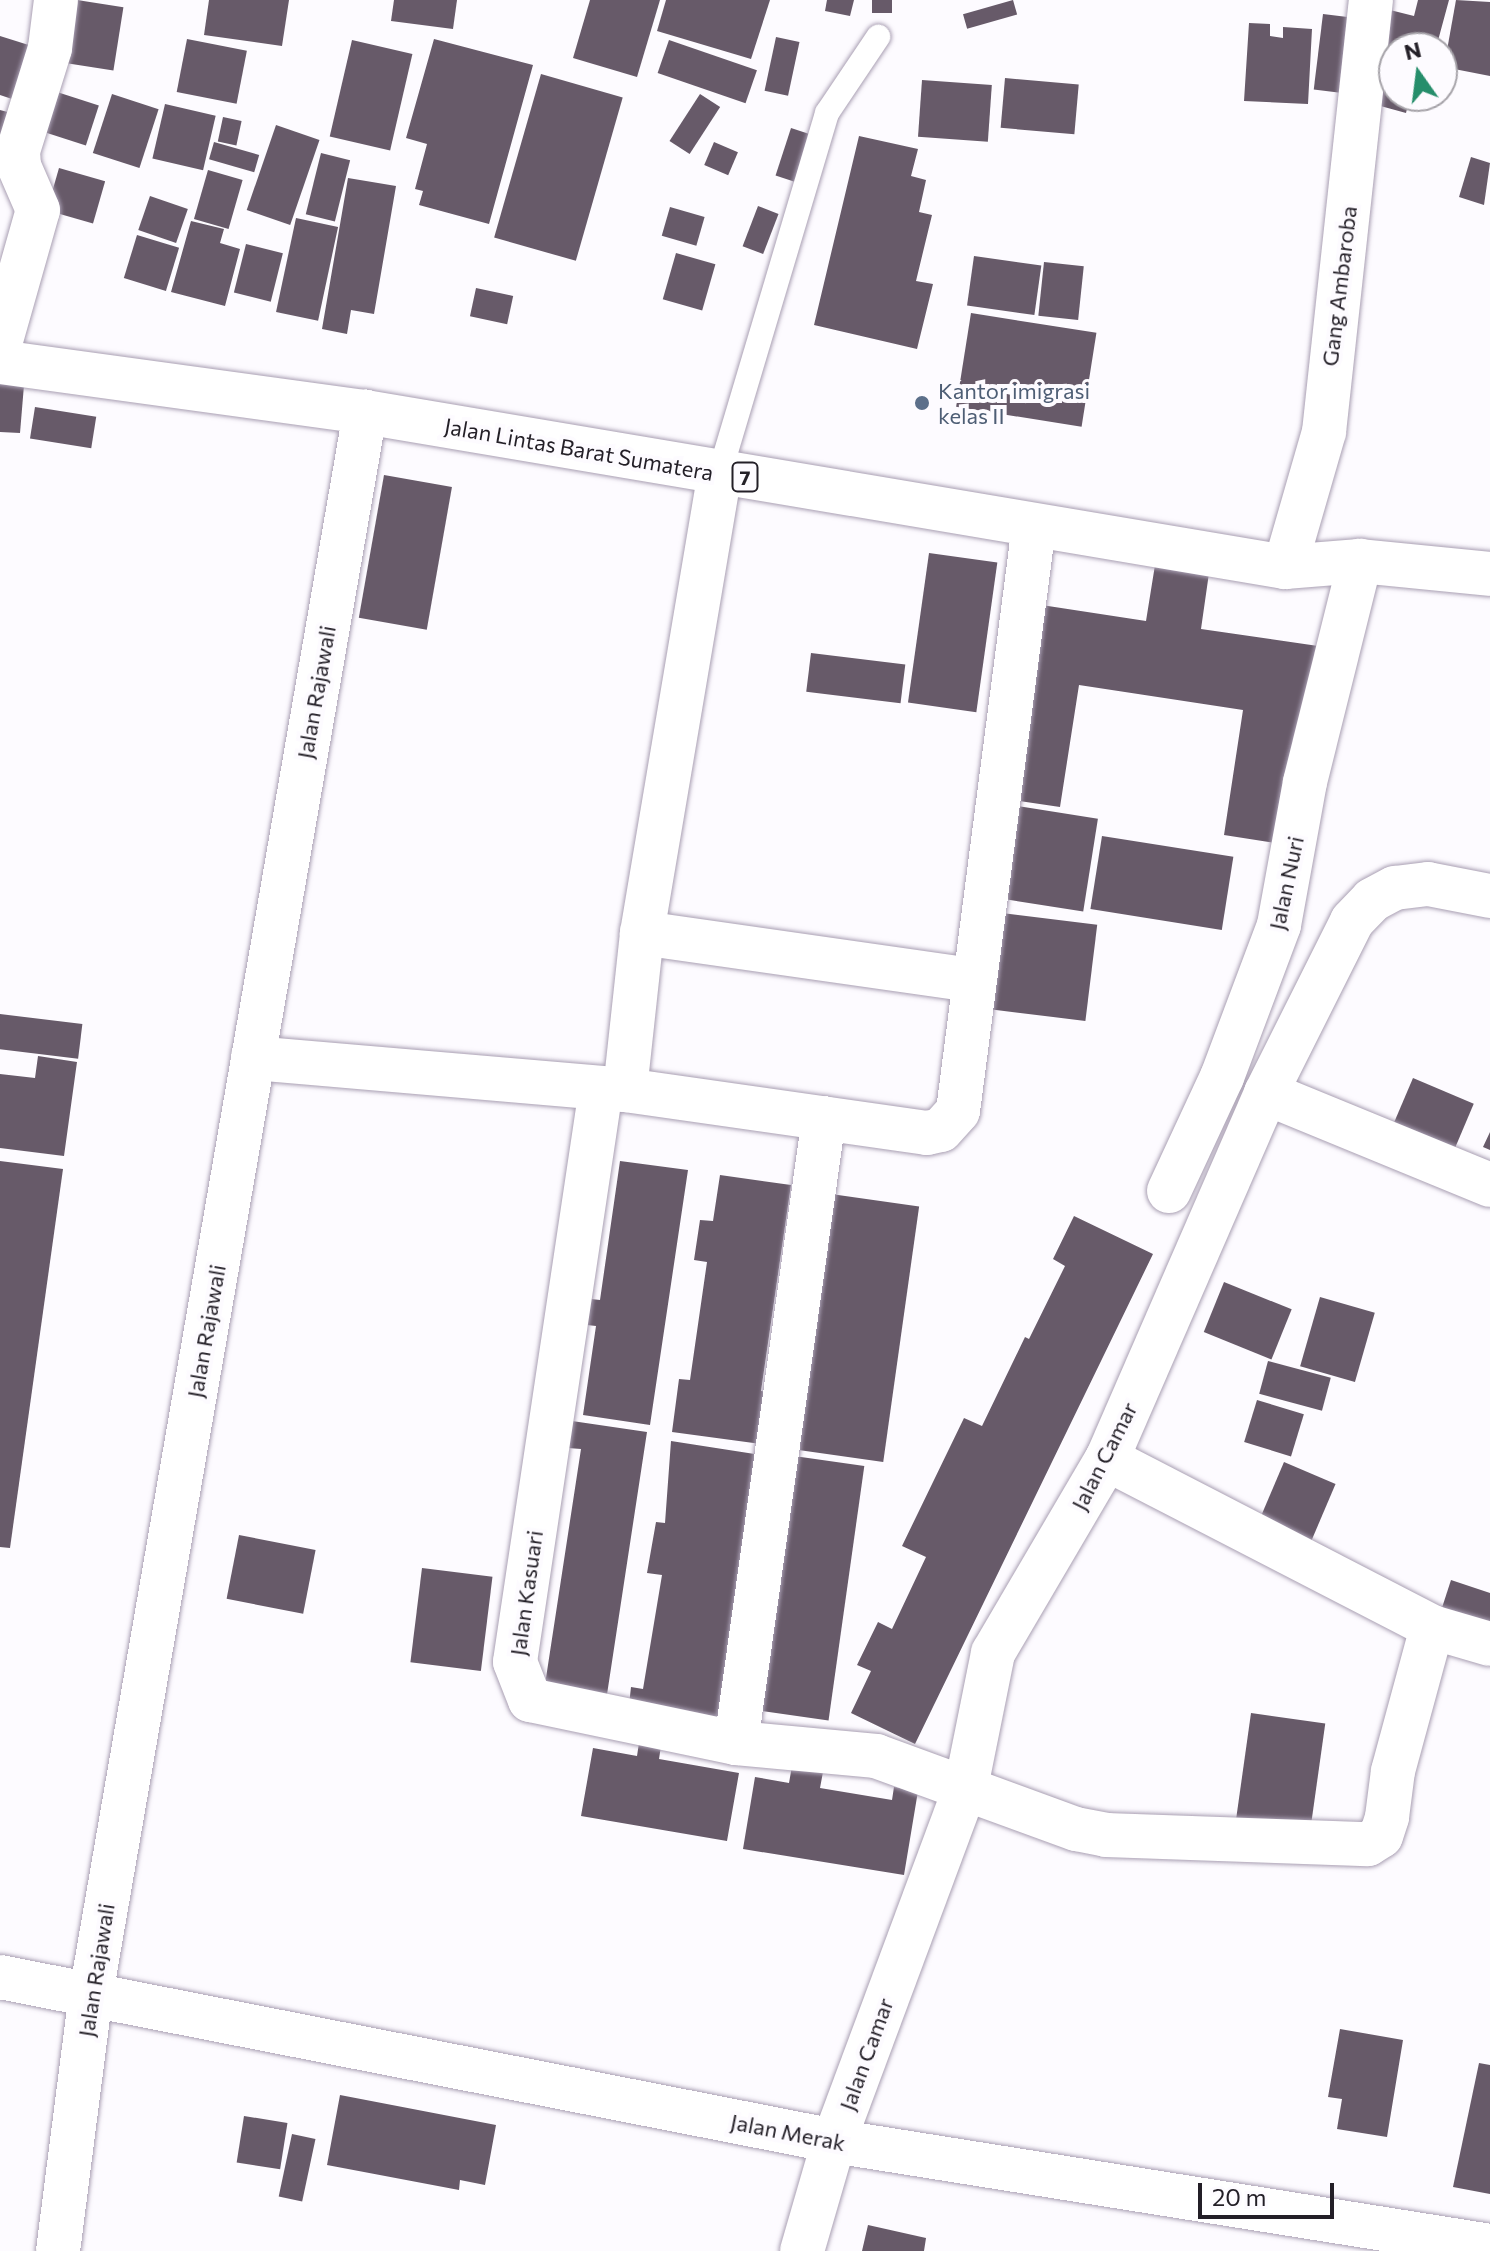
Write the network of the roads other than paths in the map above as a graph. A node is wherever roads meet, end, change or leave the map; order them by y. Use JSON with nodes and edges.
{"nodes":[{"id":1,"x":56,"y":0,"type":"edge"},
{"id":2,"x":1371,"y":0,"type":"edge"},
{"id":3,"x":878,"y":37,"type":"dead end"},
{"id":4,"x":0,"y":344,"type":"edge"},
{"id":5,"x":0,"y":362,"type":"edge"},
{"id":6,"x":365,"y":412,"type":"junction"},
{"id":7,"x":720,"y":472,"type":"junction"},
{"id":8,"x":1034,"y":526,"type":"junction"},
{"id":9,"x":1360,"y":561,"type":"junction"},
{"id":10,"x":1285,"y":567,"type":"junction"},
{"id":11,"x":1490,"y":574,"type":"edge"},
{"id":12,"x":1490,"y":896,"type":"edge"},
{"id":13,"x":642,"y":933,"type":"junction"},
{"id":14,"x":973,"y":980,"type":"junction"},
{"id":15,"x":253,"y":1058,"type":"junction"},
{"id":16,"x":613,"y":1089,"type":"junction"},
{"id":17,"x":1266,"y":1093,"type":"junction"},
{"id":18,"x":824,"y":1118,"type":"junction"},
{"id":19,"x":1490,"y":1185,"type":"edge"},
{"id":20,"x":1169,"y":1191,"type":"dead end"},
{"id":21,"x":1107,"y":1459,"type":"junction"},
{"id":22,"x":1432,"y":1627,"type":"junction"},
{"id":23,"x":1490,"y":1644,"type":"edge"},
{"id":24,"x":736,"y":1743,"type":"junction"},
{"id":25,"x":966,"y":1787,"type":"junction"},
{"id":26,"x":0,"y":1977,"type":"edge"},
{"id":27,"x":91,"y":1994,"type":"junction"},
{"id":28,"x":834,"y":2141,"type":"junction"},
{"id":29,"x":1490,"y":2246,"type":"edge"},
{"id":30,"x":58,"y":2251,"type":"edge"},
{"id":31,"x":802,"y":2251,"type":"edge"}],
"edges":[{"from":1,"to":4,"type":"main road"},
{"from":2,"to":10,"type":"main road","name":"Gang Ambaroba"},
{"from":3,"to":7,"type":"lane"},
{"from":5,"to":6,"type":"main road","name":"Jalan Lintas Barat Sumatera","number":"7"},
{"from":6,"to":7,"type":"main road","name":"Jalan Lintas Barat Sumatera","number":"7"},
{"from":6,"to":15,"type":"main road","name":"Jalan Rajawali"},
{"from":7,"to":8,"type":"main road","name":"Jalan Lintas Barat Sumatera","number":"7"},
{"from":7,"to":13,"type":"main road"},
{"from":8,"to":10,"type":"main road","name":"Jalan Lintas Barat Sumatera","number":"7"},
{"from":8,"to":14,"type":"main road"},
{"from":9,"to":10,"type":"main road","name":"Jalan Lintas Barat Sumatera","number":"7"},
{"from":9,"to":11,"type":"main road","name":"Jalan Lintas Barat Sumatera","number":"7"},
{"from":9,"to":20,"type":"main road","name":"Jalan Nuri"},
{"from":12,"to":17,"type":"main road","name":"Jalan Camar"},
{"from":13,"to":14,"type":"main road"},
{"from":13,"to":16,"type":"main road"},
{"from":14,"to":18,"type":"main road"},
{"from":15,"to":16,"type":"main road"},
{"from":15,"to":27,"type":"main road","name":"Jalan Rajawali"},
{"from":16,"to":18,"type":"main road"},
{"from":16,"to":24,"type":"main road","name":"Jalan Kasuari"},
{"from":17,"to":19,"type":"main road"},
{"from":17,"to":21,"type":"main road","name":"Jalan Camar"},
{"from":18,"to":24,"type":"main road"},
{"from":21,"to":22,"type":"main road"},
{"from":21,"to":25,"type":"main road","name":"Jalan Camar"},
{"from":22,"to":23,"type":"main road"},
{"from":22,"to":25,"type":"main road","name":"Jalan Kasuari"},
{"from":24,"to":25,"type":"main road","name":"Jalan Kasuari"},
{"from":25,"to":28,"type":"main road","name":"Jalan Camar"},
{"from":26,"to":27,"type":"main road","name":"Jalan Merak"},
{"from":27,"to":28,"type":"main road","name":"Jalan Merak"},
{"from":27,"to":30,"type":"main road","name":"Jalan Rajawali"},
{"from":28,"to":29,"type":"main road","name":"Jalan Merak"},
{"from":28,"to":31,"type":"main road","name":"Jalan Camar"}]}
